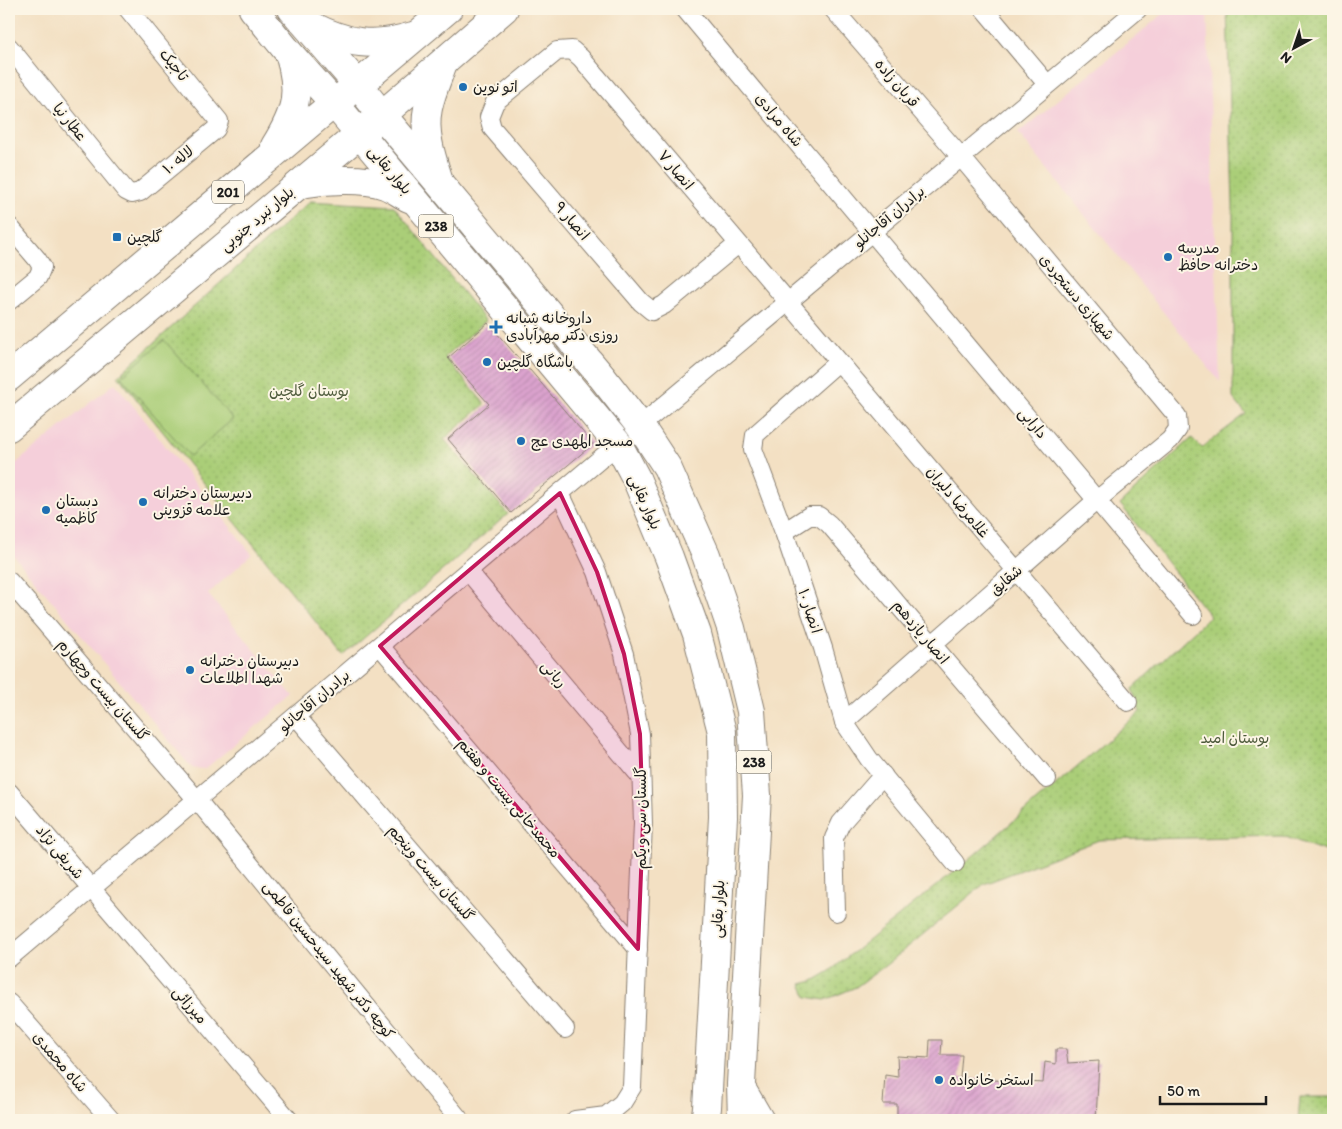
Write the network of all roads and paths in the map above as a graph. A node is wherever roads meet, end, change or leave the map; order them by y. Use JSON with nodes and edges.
{"nodes":[{"id":1,"x":128,"y":9,"type":"edge"},
{"id":2,"x":253,"y":9,"type":"edge"},
{"id":3,"x":448,"y":9,"type":"edge"},
{"id":4,"x":504,"y":9,"type":"edge"},
{"id":5,"x":686,"y":9,"type":"edge"},
{"id":6,"x":833,"y":9,"type":"edge"},
{"id":7,"x":984,"y":9,"type":"edge"},
{"id":8,"x":1137,"y":9,"type":"edge"},
{"id":9,"x":297,"y":14,"type":"edge"},
{"id":10,"x":417,"y":35,"type":"junction"},
{"id":11,"x":9,"y":47,"type":"edge"},
{"id":12,"x":557,"y":51,"type":"joint"},
{"id":13,"x":290,"y":53,"type":"junction"},
{"id":14,"x":444,"y":61,"type":"junction"},
{"id":15,"x":1047,"y":84,"type":"junction"},
{"id":16,"x":358,"y":85,"type":"junction"},
{"id":17,"x":334,"y":103,"type":"junction"},
{"id":18,"x":382,"y":115,"type":"junction"},
{"id":19,"x":219,"y":121,"type":"joint"},
{"id":20,"x":360,"y":134,"type":"junction"},
{"id":21,"x":961,"y":157,"type":"junction"},
{"id":22,"x":263,"y":162,"type":"junction"},
{"id":23,"x":300,"y":184,"type":"junction"},
{"id":24,"x":441,"y":187,"type":"junction"},
{"id":25,"x":132,"y":194,"type":"joint"},
{"id":26,"x":417,"y":203,"type":"junction"},
{"id":27,"x":9,"y":226,"type":"edge"},
{"id":28,"x":872,"y":231,"type":"junction"},
{"id":29,"x":738,"y":244,"type":"junction"},
{"id":30,"x":9,"y":301,"type":"edge"},
{"id":31,"x":788,"y":302,"type":"junction"},
{"id":32,"x":838,"y":362,"type":"junction"},
{"id":33,"x":9,"y":377,"type":"edge"},
{"id":34,"x":640,"y":426,"type":"junction"},
{"id":35,"x":9,"y":427,"type":"edge"},
{"id":36,"x":1170,"y":440,"type":"joint"},
{"id":37,"x":618,"y":444,"type":"junction"},
{"id":38,"x":560,"y":494,"type":"junction"},
{"id":39,"x":1098,"y":500,"type":"junction"},
{"id":40,"x":784,"y":532,"type":"junction"},
{"id":41,"x":468,"y":571,"type":"junction"},
{"id":42,"x":1016,"y":572,"type":"junction"},
{"id":43,"x":9,"y":581,"type":"edge"},
{"id":44,"x":1193,"y":615,"type":"dead end"},
{"id":45,"x":932,"y":645,"type":"junction"},
{"id":46,"x":380,"y":646,"type":"junction"},
{"id":47,"x":1128,"y":702,"type":"dead end"},
{"id":48,"x":296,"y":716,"type":"junction"},
{"id":49,"x":844,"y":722,"type":"junction"},
{"id":50,"x":883,"y":775,"type":"junction"},
{"id":51,"x":641,"y":777,"type":"junction"},
{"id":52,"x":1047,"y":780,"type":"dead end"},
{"id":53,"x":9,"y":792,"type":"edge"},
{"id":54,"x":197,"y":800,"type":"junction"},
{"id":55,"x":955,"y":863,"type":"dead end"},
{"id":56,"x":91,"y":889,"type":"junction"},
{"id":57,"x":836,"y":912,"type":"dead end"},
{"id":58,"x":638,"y":949,"type":"junction"},
{"id":59,"x":9,"y":958,"type":"edge"},
{"id":60,"x":9,"y":1003,"type":"edge"},
{"id":61,"x":565,"y":1029,"type":"dead end"},
{"id":62,"x":741,"y":1084,"type":"junction"},
{"id":63,"x":111,"y":1120,"type":"edge"},
{"id":64,"x":289,"y":1120,"type":"edge"},
{"id":65,"x":460,"y":1120,"type":"edge"},
{"id":66,"x":575,"y":1120,"type":"edge"},
{"id":67,"x":705,"y":1120,"type":"edge"},
{"id":68,"x":742,"y":1120,"type":"edge"},
{"id":69,"x":762,"y":1120,"type":"edge"}],
"edges":[{"from":1,"to":19,"type":"street","name":"تاجیک"},
{"from":2,"to":13,"type":"main road","name":"بلوار بقایی","number":"238"},
{"from":3,"to":10,"type":"main road","number":"201"},
{"from":4,"to":14,"type":"main road","name":"بلوار نبرد جنوبی","number":"201"},
{"from":5,"to":28,"type":"street","name":"شاه مرادی"},
{"from":6,"to":21,"type":"street","name":"قربان زاده"},
{"from":7,"to":15,"type":"street"},
{"from":8,"to":15,"type":"street","name":"برادران آقاجانلو"},
{"from":9,"to":10,"type":"main road"},
{"from":9,"to":16,"type":"main road","name":"بلوار بقایی","number":"238"},
{"from":10,"to":16,"type":"main road","number":"201"},
{"from":11,"to":25,"type":"street","name":"عطار نیا"},
{"from":12,"to":29,"type":"street","name":"انصار ۷"},
{"from":12,"to":29,"type":"street","name":"انصار ۹"},
{"from":13,"to":17,"type":"main road","name":"بلوار بقایی","number":"238"},
{"from":13,"to":22,"type":"main road"},
{"from":14,"to":18,"type":"main road","name":"بلوار نبرد جنوبی","number":"201"},
{"from":14,"to":24,"type":"main road"},
{"from":15,"to":21,"type":"street","name":"برادران آقاجانلو"},
{"from":16,"to":17,"type":"main road","number":"201"},
{"from":16,"to":18,"type":"main road","name":"بلوار بقایی","number":"238"},
{"from":17,"to":20,"type":"main road","name":"بلوار بقایی","number":"238"},
{"from":17,"to":22,"type":"main road","number":"201"},
{"from":18,"to":20,"type":"main road","name":"بلوار نبرد جنوبی","number":"201"},
{"from":18,"to":24,"type":"main road","name":"بلوار بقایی","number":"238"},
{"from":19,"to":25,"type":"street","name":"لاله ۱۰"},
{"from":20,"to":23,"type":"main road","name":"بلوار نبرد جنوبی","number":"201"},
{"from":20,"to":26,"type":"main road","name":"بلوار بقایی","number":"238"},
{"from":21,"to":28,"type":"street","name":"برادران آقاجانلو"},
{"from":21,"to":36,"type":"street","name":"شهبازی دستجردی"},
{"from":22,"to":33,"type":"main road","number":"201"},
{"from":23,"to":26,"type":"main road"},
{"from":23,"to":35,"type":"main road","name":"بلوار نبرد جنوبی","number":"201"},
{"from":24,"to":34,"type":"main road","name":"بلوار بقایی","number":"238"},
{"from":26,"to":37,"type":"main road","name":"بلوار بقایی","number":"238"},
{"from":27,"to":30,"type":"street"},
{"from":28,"to":31,"type":"street","name":"برادران آقاجانلو"},
{"from":28,"to":39,"type":"street","name":"دارابی"},
{"from":29,"to":31,"type":"street","name":"انصار ۷"},
{"from":31,"to":32,"type":"street","name":"غلامرضا دلیران"},
{"from":31,"to":34,"type":"street","name":"برادران آقاجانلو"},
{"from":32,"to":40,"type":"street","name":"انصار ۱۰"},
{"from":32,"to":42,"type":"street","name":"غلامرضا دلیران"},
{"from":34,"to":37,"type":"main road"},
{"from":34,"to":62,"type":"main road","name":"بلوار بقایی","number":"238"},
{"from":36,"to":39,"type":"street","name":"شقایق"},
{"from":37,"to":38,"type":"street","name":"برادران آقاجانلو"},
{"from":37,"to":67,"type":"main road","name":"بلوار بقایی","number":"238"},
{"from":38,"to":41,"type":"street","name":"برادران آقاجانلو"},
{"from":38,"to":51,"type":"street","name":"گلستان سی و یکم"},
{"from":39,"to":42,"type":"street","name":"شقایق"},
{"from":39,"to":44,"type":"street","name":"دارابی"},
{"from":40,"to":45,"type":"street","name":"انصار یازدهم"},
{"from":40,"to":49,"type":"street","name":"انصار ۱۰"},
{"from":41,"to":46,"type":"street","name":"برادران آقاجانلو"},
{"from":41,"to":51,"type":"street","name":"ربانی"},
{"from":42,"to":45,"type":"street","name":"شقایق"},
{"from":42,"to":47,"type":"street","name":"غلامرضا دلیران"},
{"from":43,"to":54,"type":"street","name":"گلستان بیست وچهارم"},
{"from":45,"to":49,"type":"street","name":"شقایق"},
{"from":45,"to":52,"type":"street","name":"انصار یازدهم"},
{"from":46,"to":48,"type":"street","name":"برادران آقاجانلو"},
{"from":46,"to":58,"type":"street","name":"محمدخانی بیست و هفتم"},
{"from":48,"to":54,"type":"street","name":"برادران آقاجانلو"},
{"from":48,"to":61,"type":"street","name":"گلستان بیست وپنجم"},
{"from":49,"to":50,"type":"street","name":"انصار ۱۰"},
{"from":50,"to":55,"type":"street","name":"انصار ۱۰"},
{"from":50,"to":57,"type":"street"},
{"from":51,"to":58,"type":"street","name":"گلستان سی و یکم"},
{"from":53,"to":56,"type":"street","name":"شریفی نژاد"},
{"from":54,"to":56,"type":"street","name":"برادران آقاجانلو"},
{"from":54,"to":65,"type":"street","name":"کوچه دکتر شهید سیدحسین فاطمی"},
{"from":56,"to":59,"type":"street","name":"برادران آقاجانلو"},
{"from":56,"to":64,"type":"street","name":"میرزائی"},
{"from":58,"to":66,"type":"street","name":"گلستان سی و یکم"},
{"from":60,"to":63,"type":"street","name":"شاه محمدی"},
{"from":62,"to":68,"type":"main road","name":"بلوار بقایی","number":"238"},
{"from":62,"to":69,"type":"main road"}]}
